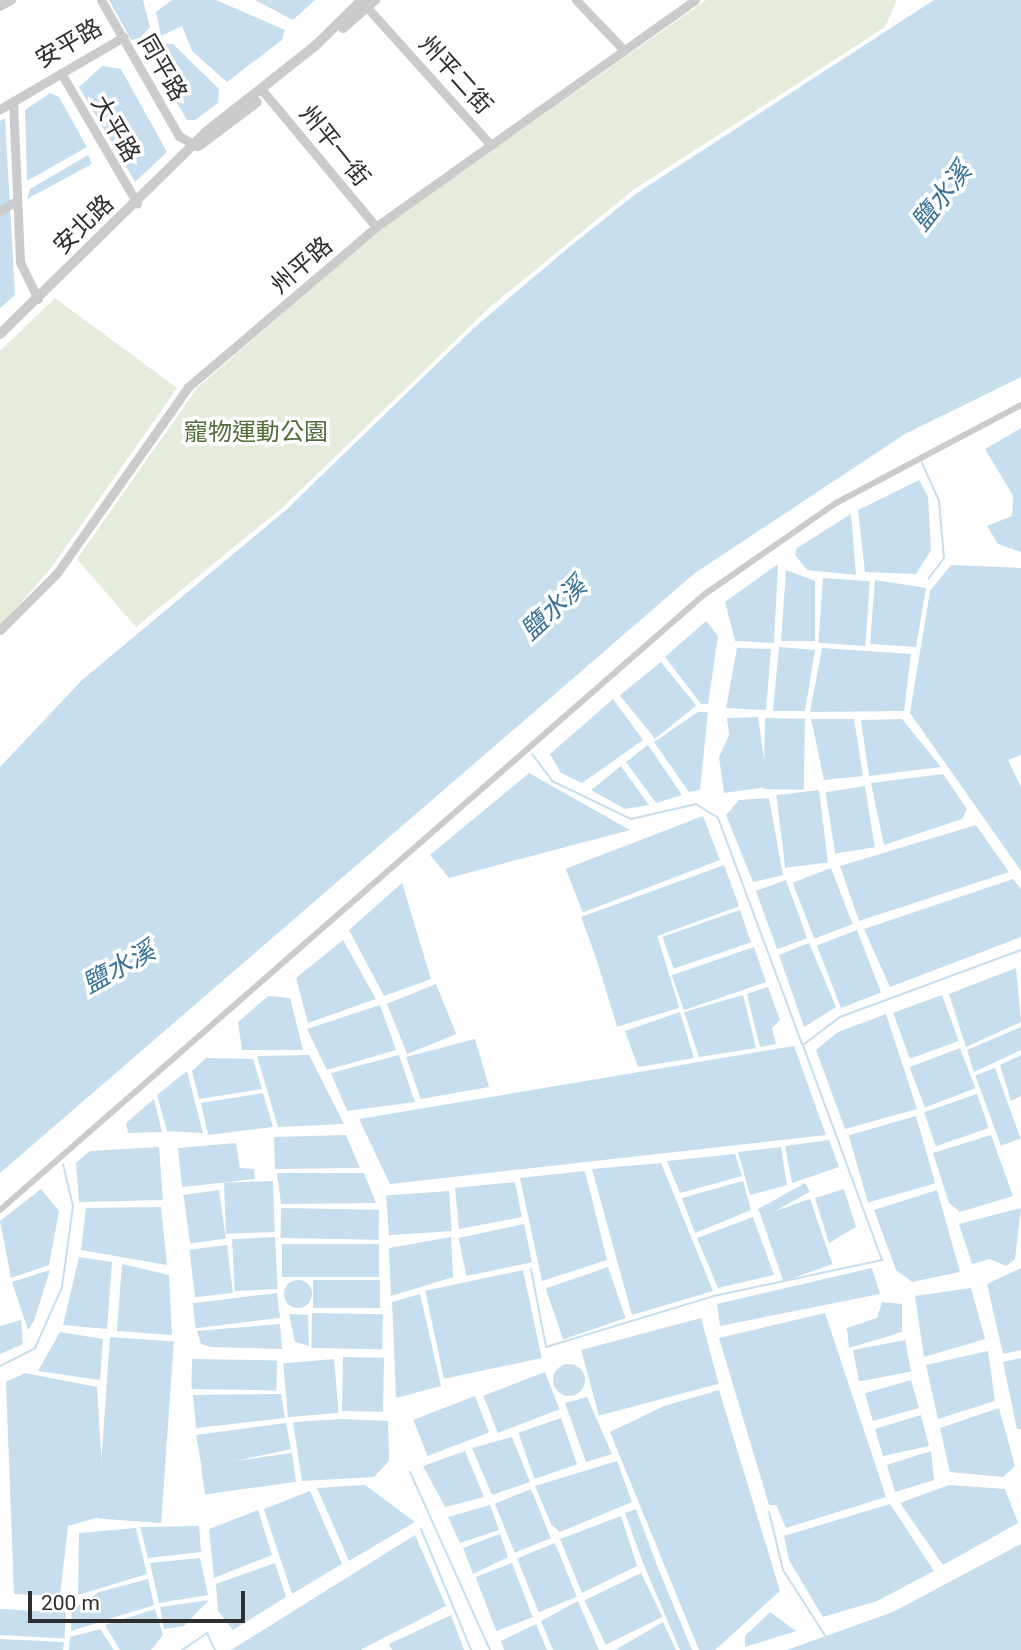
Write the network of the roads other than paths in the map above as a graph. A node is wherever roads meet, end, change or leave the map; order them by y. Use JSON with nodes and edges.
{"nodes":[{"id":1,"x":10,"y":0,"type":"edge"},
{"id":2,"x":101,"y":0,"type":"edge"},
{"id":3,"x":576,"y":0,"type":"edge"},
{"id":4,"x":695,"y":0,"type":"edge"},
{"id":5,"x":365,"y":2,"type":"edge"},
{"id":6,"x":0,"y":6,"type":"edge"},
{"id":7,"x":123,"y":37,"type":"junction"},
{"id":8,"x":624,"y":50,"type":"junction"},
{"id":9,"x":61,"y":73,"type":"junction"},
{"id":10,"x":264,"y":92,"type":"junction"},
{"id":11,"x":13,"y":102,"type":"junction"},
{"id":12,"x":0,"y":109,"type":"edge"},
{"id":13,"x":491,"y":145,"type":"junction"},
{"id":14,"x":197,"y":146,"type":"junction"},
{"id":15,"x":16,"y":201,"type":"junction"},
{"id":16,"x":138,"y":203,"type":"junction"},
{"id":17,"x":0,"y":211,"type":"edge"},
{"id":18,"x":376,"y":227,"type":"junction"},
{"id":19,"x":37,"y":299,"type":"junction"},
{"id":20,"x":0,"y":334,"type":"edge"},
{"id":21,"x":1021,"y":405,"type":"edge"},
{"id":22,"x":0,"y":631,"type":"edge"},
{"id":23,"x":0,"y":1210,"type":"edge"}],
"edges":[{"from":1,"to":6,"type":"street"},
{"from":2,"to":7,"type":"street","name":"同平路"},
{"from":3,"to":8,"type":"street"},
{"from":4,"to":8,"type":"street","name":"州平路"},
{"from":5,"to":10,"type":"street","name":"安北路"},
{"from":5,"to":13,"type":"street","name":"州平二街"},
{"from":7,"to":9,"type":"street","name":"安平路"},
{"from":7,"to":14,"type":"street","name":"同平路"},
{"from":8,"to":13,"type":"street","name":"州平路"},
{"from":9,"to":11,"type":"street","name":"安平路"},
{"from":9,"to":16,"type":"street","name":"大平路"},
{"from":10,"to":14,"type":"street","name":"安北路"},
{"from":10,"to":18,"type":"street","name":"州平一街"},
{"from":11,"to":12,"type":"street","name":"安平路"},
{"from":11,"to":15,"type":"street"},
{"from":13,"to":18,"type":"street","name":"州平路"},
{"from":14,"to":16,"type":"street","name":"安北路"},
{"from":15,"to":17,"type":"street"},
{"from":15,"to":19,"type":"street"},
{"from":16,"to":19,"type":"street","name":"安北路"},
{"from":18,"to":22,"type":"street","name":"州平路"},
{"from":19,"to":20,"type":"street","name":"安北路"},
{"from":21,"to":23,"type":"street"}]}
